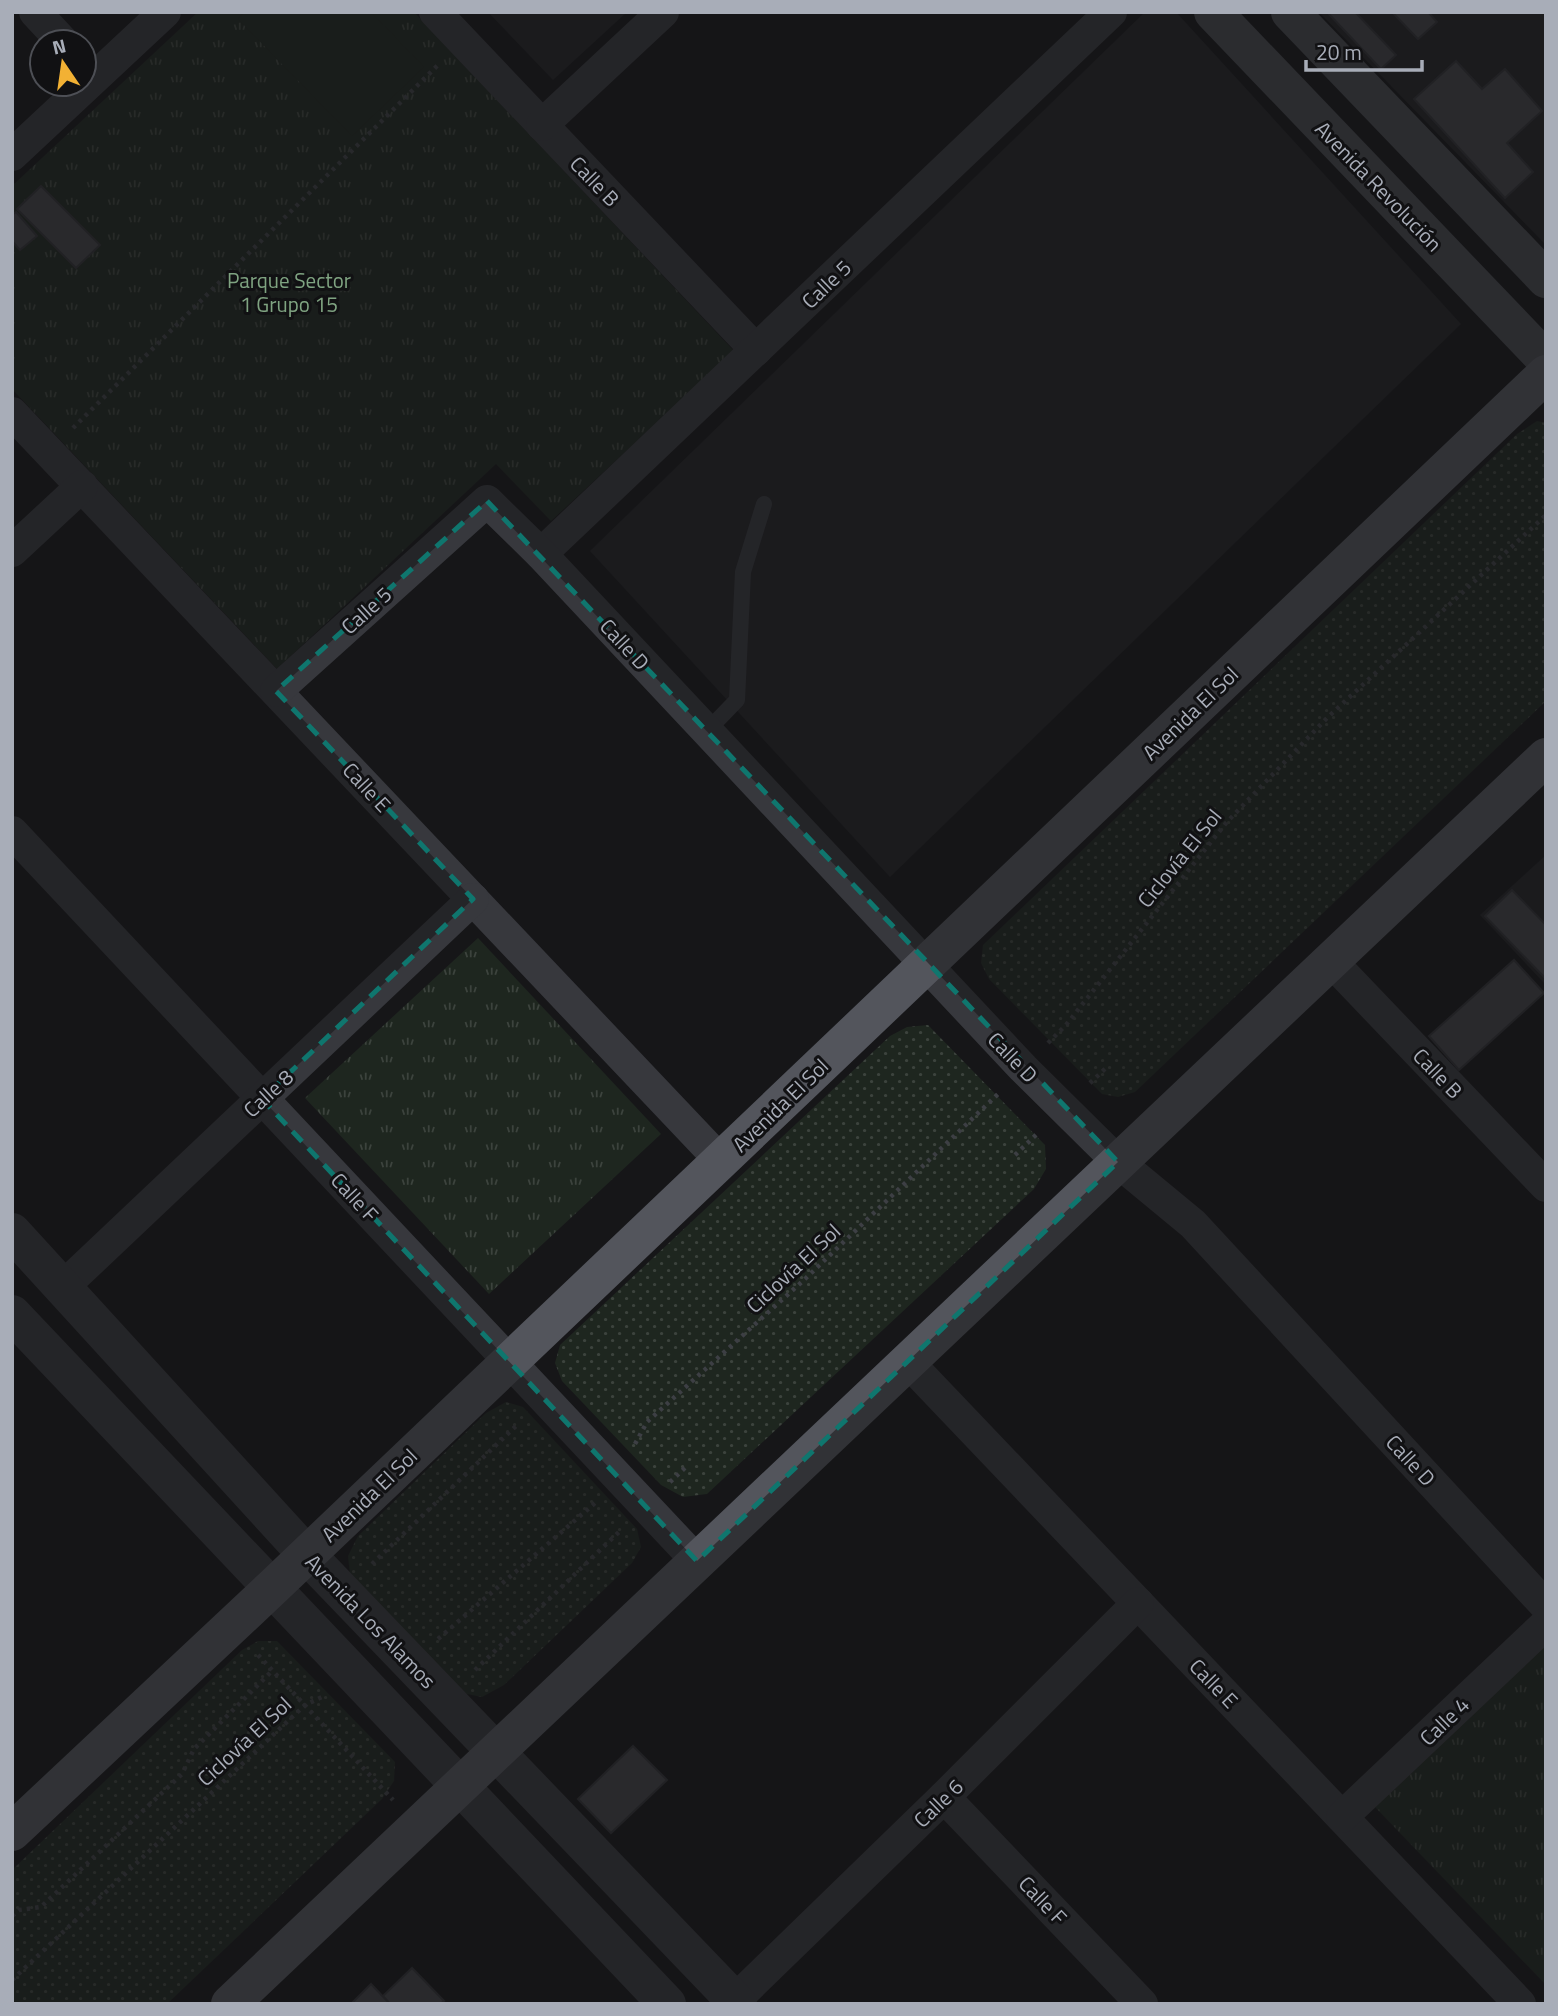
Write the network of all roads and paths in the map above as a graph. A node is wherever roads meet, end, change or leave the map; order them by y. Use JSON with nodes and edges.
{"nodes":[{"id":1,"x":35,"y":12,"type":"edge"},
{"id":2,"x":165,"y":12,"type":"edge"},
{"id":3,"x":435,"y":12,"type":"edge"},
{"id":4,"x":663,"y":12,"type":"edge"},
{"id":5,"x":1111,"y":12,"type":"edge"},
{"id":6,"x":1213,"y":12,"type":"edge"},
{"id":7,"x":1290,"y":12,"type":"edge"},
{"id":8,"x":50,"y":28,"type":"edge"},
{"id":9,"x":462,"y":41,"type":"junction"},
{"id":10,"x":98,"y":64,"type":"edge"},
{"id":11,"x":64,"y":98,"type":"edge"},
{"id":12,"x":542,"y":125,"type":"junction"},
{"id":13,"x":12,"y":155,"type":"edge"},
{"id":14,"x":1546,"y":279,"type":"edge"},
{"id":15,"x":756,"y":350,"type":"junction"},
{"id":16,"x":1546,"y":360,"type":"edge"},
{"id":17,"x":1546,"y":374,"type":"edge"},
{"id":18,"x":12,"y":413,"type":"edge"},
{"id":19,"x":49,"y":452,"type":"junction"},
{"id":20,"x":82,"y":486,"type":"junction"},
{"id":21,"x":488,"y":501,"type":"joint"},
{"id":22,"x":764,"y":504,"type":"dead end"},
{"id":23,"x":1546,"y":515,"type":"edge"},
{"id":24,"x":12,"y":551,"type":"edge"},
{"id":25,"x":541,"y":554,"type":"junction"},
{"id":26,"x":276,"y":691,"type":"junction"},
{"id":27,"x":707,"y":731,"type":"junction"},
{"id":28,"x":1546,"y":757,"type":"edge"},
{"id":29,"x":12,"y":832,"type":"edge"},
{"id":30,"x":473,"y":899,"type":"junction"},
{"id":31,"x":1331,"y":961,"type":"junction"},
{"id":32,"x":926,"y":965,"type":"junction"},
{"id":33,"x":1023,"y":1068,"type":"junction"},
{"id":34,"x":262,"y":1099,"type":"junction"},
{"id":35,"x":721,"y":1161,"type":"junction"},
{"id":36,"x":1118,"y":1162,"type":"junction"},
{"id":37,"x":1546,"y":1186,"type":"edge"},
{"id":38,"x":12,"y":1231,"type":"edge"},
{"id":39,"x":64,"y":1286,"type":"junction"},
{"id":40,"x":16,"y":1325,"type":"edge"},
{"id":41,"x":509,"y":1362,"type":"junction"},
{"id":42,"x":908,"y":1362,"type":"junction"},
{"id":43,"x":517,"y":1425,"type":"dead end"},
{"id":44,"x":617,"y":1477,"type":"junction"},
{"id":45,"x":620,"y":1531,"type":"dead end"},
{"id":46,"x":307,"y":1555,"type":"junction"},
{"id":47,"x":697,"y":1561,"type":"junction"},
{"id":48,"x":372,"y":1564,"type":"dead end"},
{"id":49,"x":273,"y":1587,"type":"junction"},
{"id":50,"x":1138,"y":1603,"type":"junction"},
{"id":51,"x":1546,"y":1606,"type":"edge"},
{"id":52,"x":1546,"y":1624,"type":"edge"},
{"id":53,"x":232,"y":1626,"type":"junction"},
{"id":54,"x":406,"y":1658,"type":"junction"},
{"id":55,"x":273,"y":1670,"type":"junction"},
{"id":56,"x":475,"y":1670,"type":"dead end"},
{"id":57,"x":360,"y":1679,"type":"junction"},
{"id":58,"x":305,"y":1705,"type":"junction"},
{"id":59,"x":495,"y":1752,"type":"junction"},
{"id":60,"x":460,"y":1786,"type":"junction"},
{"id":61,"x":944,"y":1797,"type":"junction"},
{"id":62,"x":1342,"y":1817,"type":"junction"},
{"id":63,"x":418,"y":1826,"type":"junction"},
{"id":64,"x":12,"y":1832,"type":"edge"},
{"id":65,"x":12,"y":1916,"type":"edge"},
{"id":66,"x":12,"y":1980,"type":"edge"},
{"id":67,"x":736,"y":2002,"type":"edge"},
{"id":68,"x":230,"y":2004,"type":"edge"},
{"id":69,"x":667,"y":2004,"type":"edge"},
{"id":70,"x":1142,"y":2004,"type":"edge"},
{"id":71,"x":1520,"y":2004,"type":"edge"}],
"edges":[{"from":1,"to":8,"type":"street"},
{"from":2,"to":10,"type":"street"},
{"from":3,"to":9,"type":"street","name":"Calle B"},
{"from":4,"to":12,"type":"street"},
{"from":5,"to":15,"type":"street","name":"Calle 5"},
{"from":6,"to":16,"type":"main road","name":"Avenida Revolución"},
{"from":7,"to":14,"type":"main road"},
{"from":9,"to":12,"type":"street","name":"Calle B"},
{"from":9,"to":19,"type":"path"},
{"from":11,"to":13,"type":"street"},
{"from":12,"to":15,"type":"street","name":"Calle B"},
{"from":15,"to":25,"type":"street","name":"Calle 5"},
{"from":17,"to":32,"type":"main road","name":"Avenida El Sol"},
{"from":18,"to":19,"type":"street","name":"Calle E"},
{"from":19,"to":20,"type":"street","name":"Calle E"},
{"from":20,"to":24,"type":"street"},
{"from":20,"to":26,"type":"street","name":"Calle E"},
{"from":21,"to":25,"type":"street","name":"Calle D"},
{"from":21,"to":26,"type":"street","name":"Calle 5"},
{"from":22,"to":27,"type":"lane"},
{"from":23,"to":33,"type":"path","name":"Ciclovía El Sol"},
{"from":25,"to":27,"type":"street","name":"Calle D"},
{"from":26,"to":30,"type":"street","name":"Calle E"},
{"from":27,"to":32,"type":"street","name":"Calle D"},
{"from":28,"to":31,"type":"main road"},
{"from":29,"to":34,"type":"street","name":"Calle F"},
{"from":30,"to":34,"type":"street","name":"Calle 8"},
{"from":30,"to":35,"type":"street","name":"Calle E"},
{"from":31,"to":36,"type":"main road"},
{"from":31,"to":37,"type":"street","name":"Calle B"},
{"from":32,"to":33,"type":"street","name":"Calle D"},
{"from":32,"to":35,"type":"main road","name":"Avenida El Sol"},
{"from":33,"to":36,"type":"street","name":"Calle D"},
{"from":33,"to":44,"type":"path","name":"Ciclovía El Sol"},
{"from":34,"to":39,"type":"street","name":"Calle 8"},
{"from":34,"to":41,"type":"street","name":"Calle F"},
{"from":35,"to":41,"type":"main road","name":"Avenida El Sol"},
{"from":36,"to":42,"type":"main road"},
{"from":36,"to":51,"type":"street","name":"Calle D"},
{"from":38,"to":39,"type":"street","name":"Avenida Los Alamos"},
{"from":39,"to":46,"type":"street","name":"Avenida Los Alamos"},
{"from":40,"to":49,"type":"street"},
{"from":41,"to":44,"type":"street","name":"Calle F"},
{"from":41,"to":46,"type":"main road","name":"Avenida El Sol"},
{"from":42,"to":47,"type":"main road"},
{"from":42,"to":50,"type":"street","name":"Calle E"},
{"from":43,"to":48,"type":"path"},
{"from":44,"to":47,"type":"street","name":"Calle F"},
{"from":44,"to":54,"type":"path","name":"Ciclovía El Sol"},
{"from":45,"to":56,"type":"path"},
{"from":46,"to":49,"type":"main road","name":"Avenida El Sol"},
{"from":46,"to":54,"type":"street","name":"Avenida Los Alamos"},
{"from":47,"to":59,"type":"main road"},
{"from":49,"to":53,"type":"main road","name":"Avenida El Sol"},
{"from":49,"to":57,"type":"street"},
{"from":50,"to":61,"type":"street","name":"Calle 6"},
{"from":50,"to":62,"type":"street","name":"Calle E"},
{"from":52,"to":62,"type":"street","name":"Calle 4"},
{"from":53,"to":55,"type":"path"},
{"from":53,"to":64,"type":"main road","name":"Avenida El Sol"},
{"from":54,"to":59,"type":"street","name":"Avenida Los Alamos"},
{"from":55,"to":58,"type":"path"},
{"from":55,"to":65,"type":"path"},
{"from":57,"to":58,"type":"path","name":"Ciclovía El Sol"},
{"from":57,"to":60,"type":"street"},
{"from":58,"to":63,"type":"path"},
{"from":58,"to":66,"type":"path","name":"Ciclovía El Sol"},
{"from":59,"to":60,"type":"main road"},
{"from":59,"to":67,"type":"street","name":"Avenida Los Alamos"},
{"from":60,"to":63,"type":"main road"},
{"from":60,"to":69,"type":"street"},
{"from":61,"to":67,"type":"street","name":"Calle 6"},
{"from":61,"to":70,"type":"street","name":"Calle F"},
{"from":62,"to":71,"type":"street","name":"Calle E"},
{"from":63,"to":68,"type":"main road"}]}
